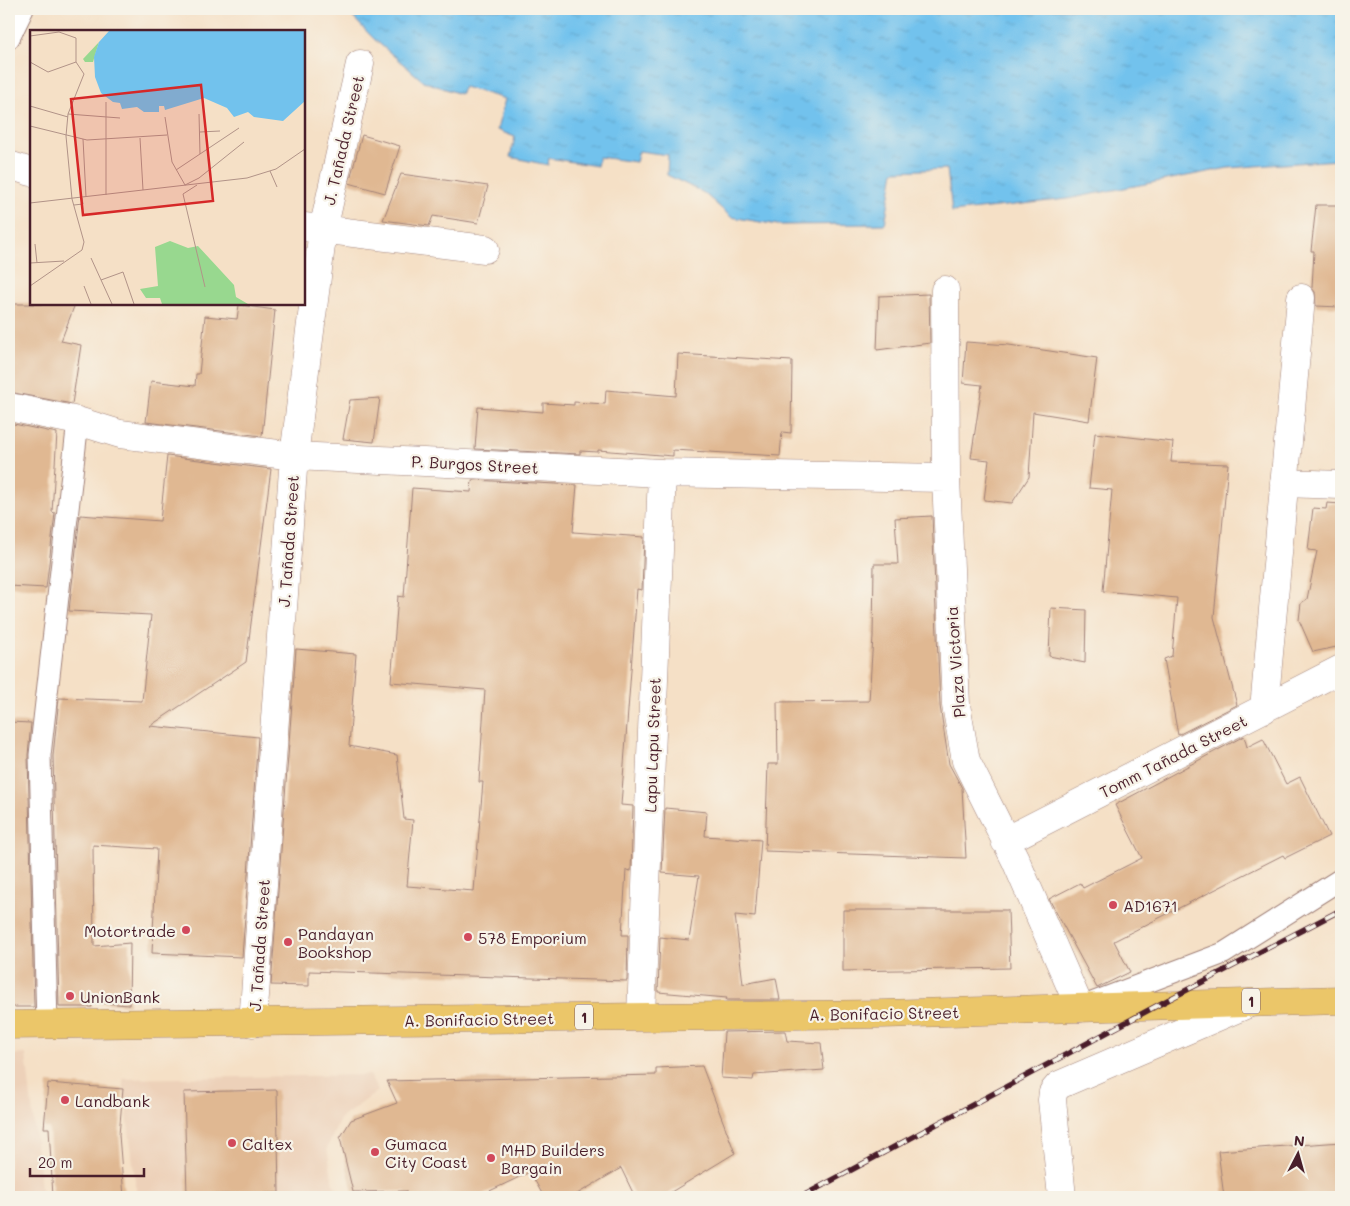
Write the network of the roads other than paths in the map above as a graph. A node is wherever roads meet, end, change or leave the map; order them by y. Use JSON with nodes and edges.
{"nodes":[{"id":1,"x":23,"y":9,"type":"edge"},
{"id":2,"x":9,"y":38,"type":"edge"},
{"id":3,"x":360,"y":64,"type":"dead end"},
{"id":4,"x":9,"y":165,"type":"edge"},
{"id":5,"x":30,"y":172,"type":"edge"},
{"id":6,"x":314,"y":228,"type":"edge"},
{"id":7,"x":485,"y":250,"type":"dead end"},
{"id":8,"x":945,"y":290,"type":"dead end"},
{"id":9,"x":1301,"y":298,"type":"dead end"},
{"id":10,"x":9,"y":407,"type":"edge"},
{"id":11,"x":78,"y":421,"type":"junction"},
{"id":12,"x":294,"y":456,"type":"junction"},
{"id":13,"x":662,"y":474,"type":"junction"},
{"id":14,"x":946,"y":478,"type":"junction"},
{"id":15,"x":1284,"y":483,"type":"junction"},
{"id":16,"x":1341,"y":485,"type":"edge"},
{"id":17,"x":1341,"y":669,"type":"edge"},
{"id":18,"x":1264,"y":709,"type":"junction"},
{"id":19,"x":1005,"y":841,"type":"junction"},
{"id":20,"x":1341,"y":879,"type":"edge"},
{"id":21,"x":1341,"y":1000,"type":"edge"},
{"id":22,"x":1253,"y":1001,"type":"junction"},
{"id":23,"x":1080,"y":1008,"type":"junction"},
{"id":24,"x":641,"y":1016,"type":"junction"},
{"id":25,"x":254,"y":1023,"type":"junction"},
{"id":26,"x":47,"y":1024,"type":"junction"},
{"id":27,"x":9,"y":1025,"type":"edge"},
{"id":28,"x":1062,"y":1197,"type":"edge"}],
"edges":[{"from":1,"to":2,"type":"lane"},
{"from":3,"to":6,"type":"street","name":"J. Tañada Street"},
{"from":4,"to":5,"type":"street"},
{"from":6,"to":7,"type":"street"},
{"from":6,"to":12,"type":"street","name":"J. Tañada Street"},
{"from":8,"to":14,"type":"street","name":"Plaza Victoria"},
{"from":9,"to":15,"type":"street"},
{"from":10,"to":11,"type":"street","name":"P. Burgos Street"},
{"from":11,"to":12,"type":"street","name":"P. Burgos Street"},
{"from":11,"to":26,"type":"lane"},
{"from":12,"to":13,"type":"street","name":"P. Burgos Street"},
{"from":12,"to":25,"type":"street","name":"J. Tañada Street"},
{"from":13,"to":14,"type":"street","name":"P. Burgos Street"},
{"from":13,"to":24,"type":"street","name":"Lapu Lapu Street"},
{"from":14,"to":19,"type":"street","name":"Plaza Victoria"},
{"from":15,"to":16,"type":"street"},
{"from":15,"to":18,"type":"street"},
{"from":17,"to":18,"type":"street","name":"Tomm Tañada Street"},
{"from":18,"to":19,"type":"street","name":"Tomm Tañada Street"},
{"from":19,"to":23,"type":"street","name":"Plaza Victoria"},
{"from":20,"to":23,"type":"lane"},
{"from":21,"to":22,"type":"main road","number":"1"},
{"from":22,"to":23,"type":"main road","name":"A. Bonifacio Street","number":"1"},
{"from":22,"to":28,"type":"street"},
{"from":23,"to":24,"type":"main road","name":"A. Bonifacio Street","number":"1"},
{"from":24,"to":25,"type":"main road","name":"A. Bonifacio Street","number":"1"},
{"from":25,"to":26,"type":"main road","name":"A. Bonifacio Street","number":"1"},
{"from":26,"to":27,"type":"main road","name":"A. Bonifacio Street","number":"1"}]}
